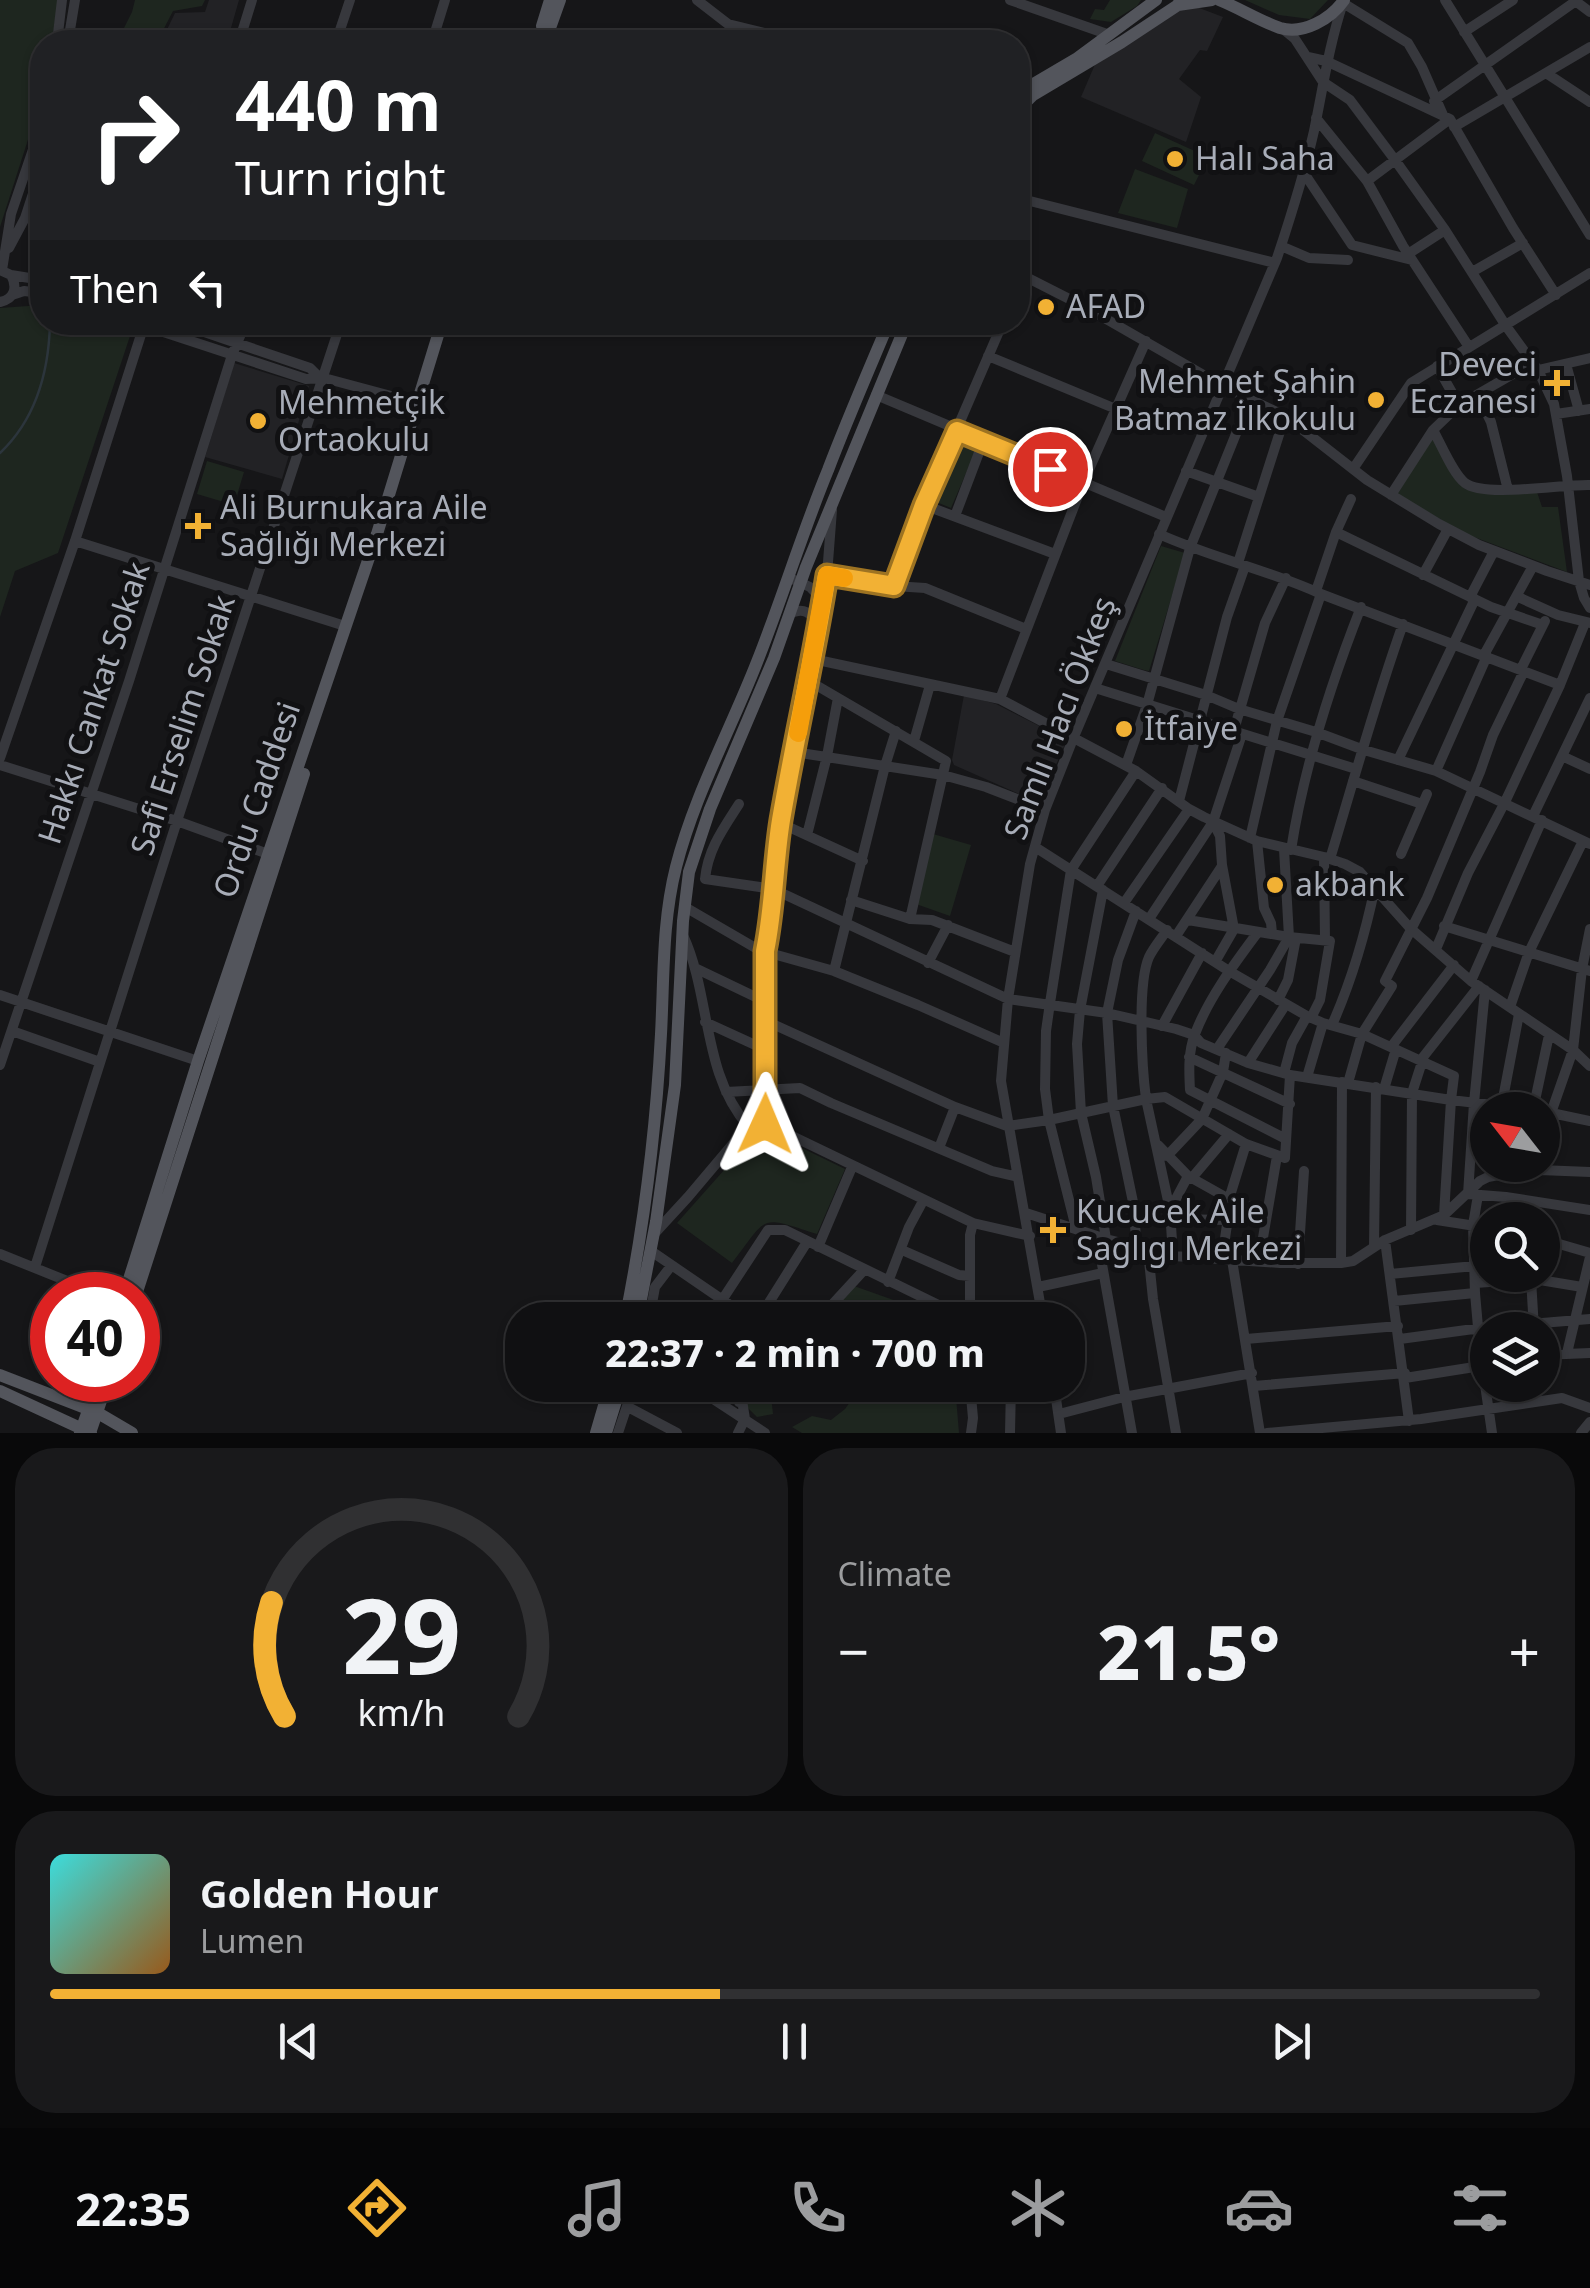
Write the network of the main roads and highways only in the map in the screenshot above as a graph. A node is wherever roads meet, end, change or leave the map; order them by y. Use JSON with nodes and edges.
{"nodes":[{"id":1,"x":550,"y":0,"type":"edge"},
{"id":2,"x":560,"y":0,"type":"edge"},
{"id":3,"x":1156,"y":0,"type":"edge"},
{"id":4,"x":1216,"y":0,"type":"edge"},
{"id":5,"x":1343,"y":1,"type":"edge"},
{"id":6,"x":1179,"y":2,"type":"edge"},
{"id":7,"x":541,"y":30,"type":"edge"},
{"id":8,"x":550,"y":30,"type":"edge"},
{"id":9,"x":1030,"y":85,"type":"edge"},
{"id":10,"x":1030,"y":98,"type":"edge"},
{"id":11,"x":441,"y":335,"type":"edge"},
{"id":12,"x":884,"y":335,"type":"edge"},
{"id":13,"x":901,"y":335,"type":"edge"},
{"id":14,"x":419,"y":404,"type":"junction"},
{"id":15,"x":795,"y":580,"type":"junction"},
{"id":16,"x":131,"y":1272,"type":"edge"},
{"id":17,"x":143,"y":1272,"type":"edge"},
{"id":18,"x":628,"y":1302,"type":"edge"},
{"id":19,"x":641,"y":1302,"type":"edge"},
{"id":20,"x":0,"y":1375,"type":"edge"},
{"id":21,"x":0,"y":1391,"type":"edge"},
{"id":22,"x":95,"y":1402,"type":"edge"},
{"id":23,"x":98,"y":1402,"type":"edge"},
{"id":24,"x":605,"y":1402,"type":"edge"},
{"id":25,"x":616,"y":1402,"type":"edge"},
{"id":26,"x":94,"y":1411,"type":"junction"},
{"id":27,"x":86,"y":1432,"type":"edge"},
{"id":28,"x":132,"y":1433,"type":"edge"},
{"id":29,"x":596,"y":1433,"type":"edge"},
{"id":30,"x":606,"y":1433,"type":"edge"}],
"edges":[{"from":1,"to":7,"type":"main road"},
{"from":2,"to":8,"type":"main road"},
{"from":3,"to":9,"type":"main road"},
{"from":4,"to":5,"type":"main road"},
{"from":4,"to":6,"type":"main road"},
{"from":6,"to":10,"type":"main road"},
{"from":11,"to":14,"type":"main road","name":"Ordu Caddesi"},
{"from":12,"to":15,"type":"main road"},
{"from":13,"to":15,"type":"main road"},
{"from":14,"to":16,"type":"main road","name":"Ordu Caddesi"},
{"from":14,"to":17,"type":"main road","name":"Ordu Caddesi"},
{"from":15,"to":18,"type":"main road"},
{"from":15,"to":19,"type":"main road"},
{"from":20,"to":26,"type":"main road"},
{"from":21,"to":27,"type":"main road"},
{"from":22,"to":26,"type":"main road"},
{"from":23,"to":26,"type":"main road"},
{"from":24,"to":29,"type":"main road"},
{"from":25,"to":30,"type":"main road"},
{"from":26,"to":27,"type":"main road"},
{"from":26,"to":28,"type":"main road"}]}
